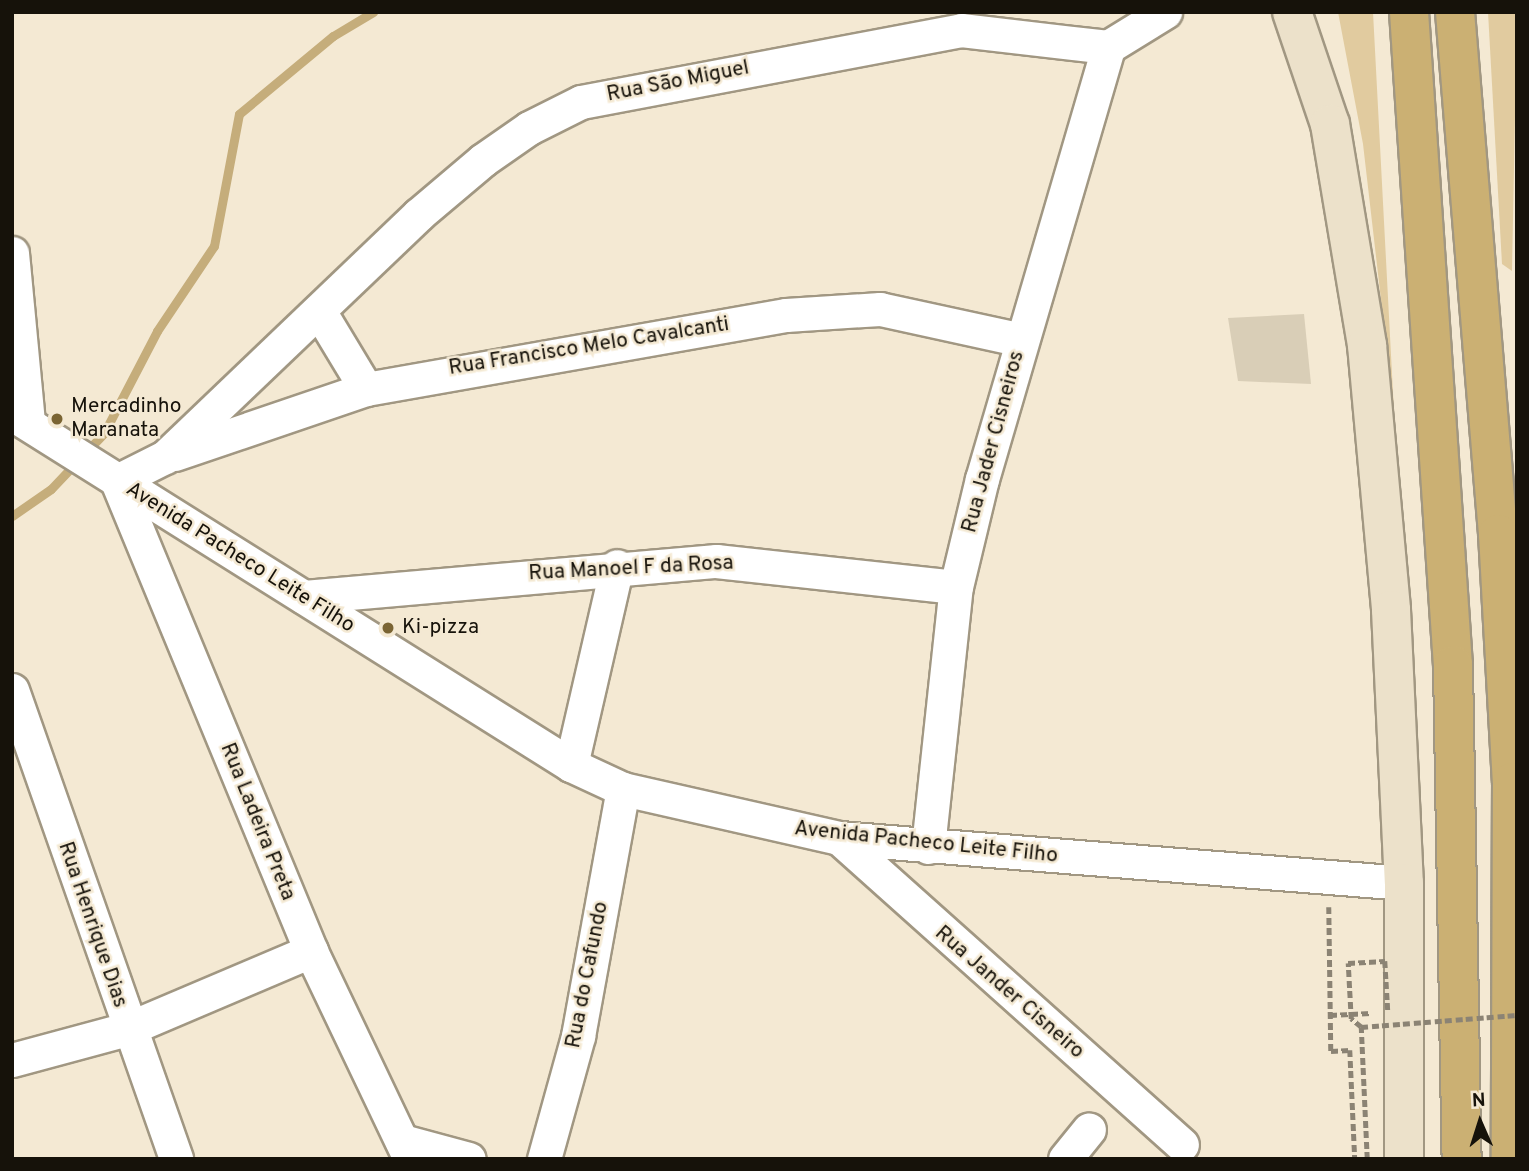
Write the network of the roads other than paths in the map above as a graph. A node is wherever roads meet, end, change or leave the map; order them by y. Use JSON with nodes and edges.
{"nodes":[{"id":1,"x":1165,"y":12,"type":"edge"},
{"id":2,"x":1292,"y":12,"type":"edge"},
{"id":3,"x":1409,"y":12,"type":"edge"},
{"id":4,"x":1455,"y":12,"type":"edge"},
{"id":5,"x":961,"y":21,"type":"edge"},
{"id":6,"x":1108,"y":47,"type":"junction"},
{"id":7,"x":12,"y":253,"type":"edge"},
{"id":8,"x":319,"y":311,"type":"junction"},
{"id":9,"x":1022,"y":340,"type":"junction"},
{"id":10,"x":366,"y":389,"type":"junction"},
{"id":11,"x":20,"y":419,"type":"edge"},
{"id":12,"x":165,"y":457,"type":"junction"},
{"id":13,"x":94,"y":465,"type":"junction"},
{"id":14,"x":617,"y":566,"type":"junction"},
{"id":15,"x":957,"y":587,"type":"junction"},
{"id":16,"x":304,"y":597,"type":"junction"},
{"id":17,"x":12,"y":690,"type":"edge"},
{"id":18,"x":571,"y":765,"type":"junction"},
{"id":19,"x":623,"y":789,"type":"junction"},
{"id":20,"x":839,"y":838,"type":"junction"},
{"id":21,"x":928,"y":847,"type":"junction"},
{"id":22,"x":1404,"y":883,"type":"junction"},
{"id":23,"x":311,"y":951,"type":"junction"},
{"id":24,"x":127,"y":1029,"type":"junction"},
{"id":25,"x":12,"y":1060,"type":"edge"},
{"id":26,"x":1089,"y":1129,"type":"dead end"},
{"id":27,"x":1182,"y":1145,"type":"dead end"},
{"id":28,"x":406,"y":1150,"type":"edge"},
{"id":29,"x":176,"y":1159,"type":"edge"},
{"id":30,"x":469,"y":1159,"type":"edge"},
{"id":31,"x":544,"y":1159,"type":"edge"},
{"id":32,"x":1065,"y":1159,"type":"edge"},
{"id":33,"x":1404,"y":1159,"type":"edge"},
{"id":34,"x":1462,"y":1159,"type":"edge"},
{"id":35,"x":1511,"y":1159,"type":"edge"}],
"edges":[{"from":1,"to":6,"type":"street"},
{"from":2,"to":22,"type":"main road"},
{"from":3,"to":34,"type":"highway"},
{"from":4,"to":35,"type":"highway"},
{"from":5,"to":6,"type":"street","name":"Rua São Miguel"},
{"from":5,"to":8,"type":"street","name":"Rua São Miguel"},
{"from":6,"to":9,"type":"street","name":"Rua Jader Cisneiros"},
{"from":7,"to":11,"type":"street"},
{"from":8,"to":10,"type":"street"},
{"from":8,"to":12,"type":"street","name":"Rua São Miguel"},
{"from":9,"to":10,"type":"street","name":"Rua Francisco Melo Cavalcanti"},
{"from":9,"to":15,"type":"street","name":"Rua Jader Cisneiros"},
{"from":10,"to":12,"type":"street","name":"Rua Francisco Melo Cavalcanti"},
{"from":11,"to":13,"type":"street","name":"Avenida Pacheco Leite Filho"},
{"from":12,"to":13,"type":"street","name":"Rua São Miguel"},
{"from":13,"to":16,"type":"street","name":"Avenida Pacheco Leite Filho"},
{"from":13,"to":23,"type":"street","name":"Rua Ladeira Preta"},
{"from":14,"to":15,"type":"street","name":"Rua Manoel F da Rosa"},
{"from":14,"to":16,"type":"street","name":"Rua Manoel F da Rosa"},
{"from":14,"to":18,"type":"street"},
{"from":15,"to":21,"type":"street","name":"Rua Jader Cisneiros"},
{"from":16,"to":18,"type":"street","name":"Avenida Pacheco Leite Filho"},
{"from":17,"to":24,"type":"street","name":"Rua Henrique Dias"},
{"from":18,"to":19,"type":"street","name":"Avenida Pacheco Leite Filho"},
{"from":19,"to":20,"type":"street","name":"Avenida Pacheco Leite Filho"},
{"from":19,"to":31,"type":"street","name":"Rua do Cafundo"},
{"from":20,"to":21,"type":"street","name":"Avenida Pacheco Leite Filho"},
{"from":20,"to":27,"type":"street","name":"Rua Jander Cisneiro"},
{"from":21,"to":22,"type":"street","name":"Avenida Pacheco Leite Filho"},
{"from":22,"to":33,"type":"main road"},
{"from":23,"to":24,"type":"street"},
{"from":23,"to":28,"type":"street","name":"Rua Ladeira Preta"},
{"from":24,"to":25,"type":"street"},
{"from":24,"to":29,"type":"street","name":"Rua Henrique Dias"},
{"from":26,"to":32,"type":"street"},
{"from":28,"to":30,"type":"street"}]}
